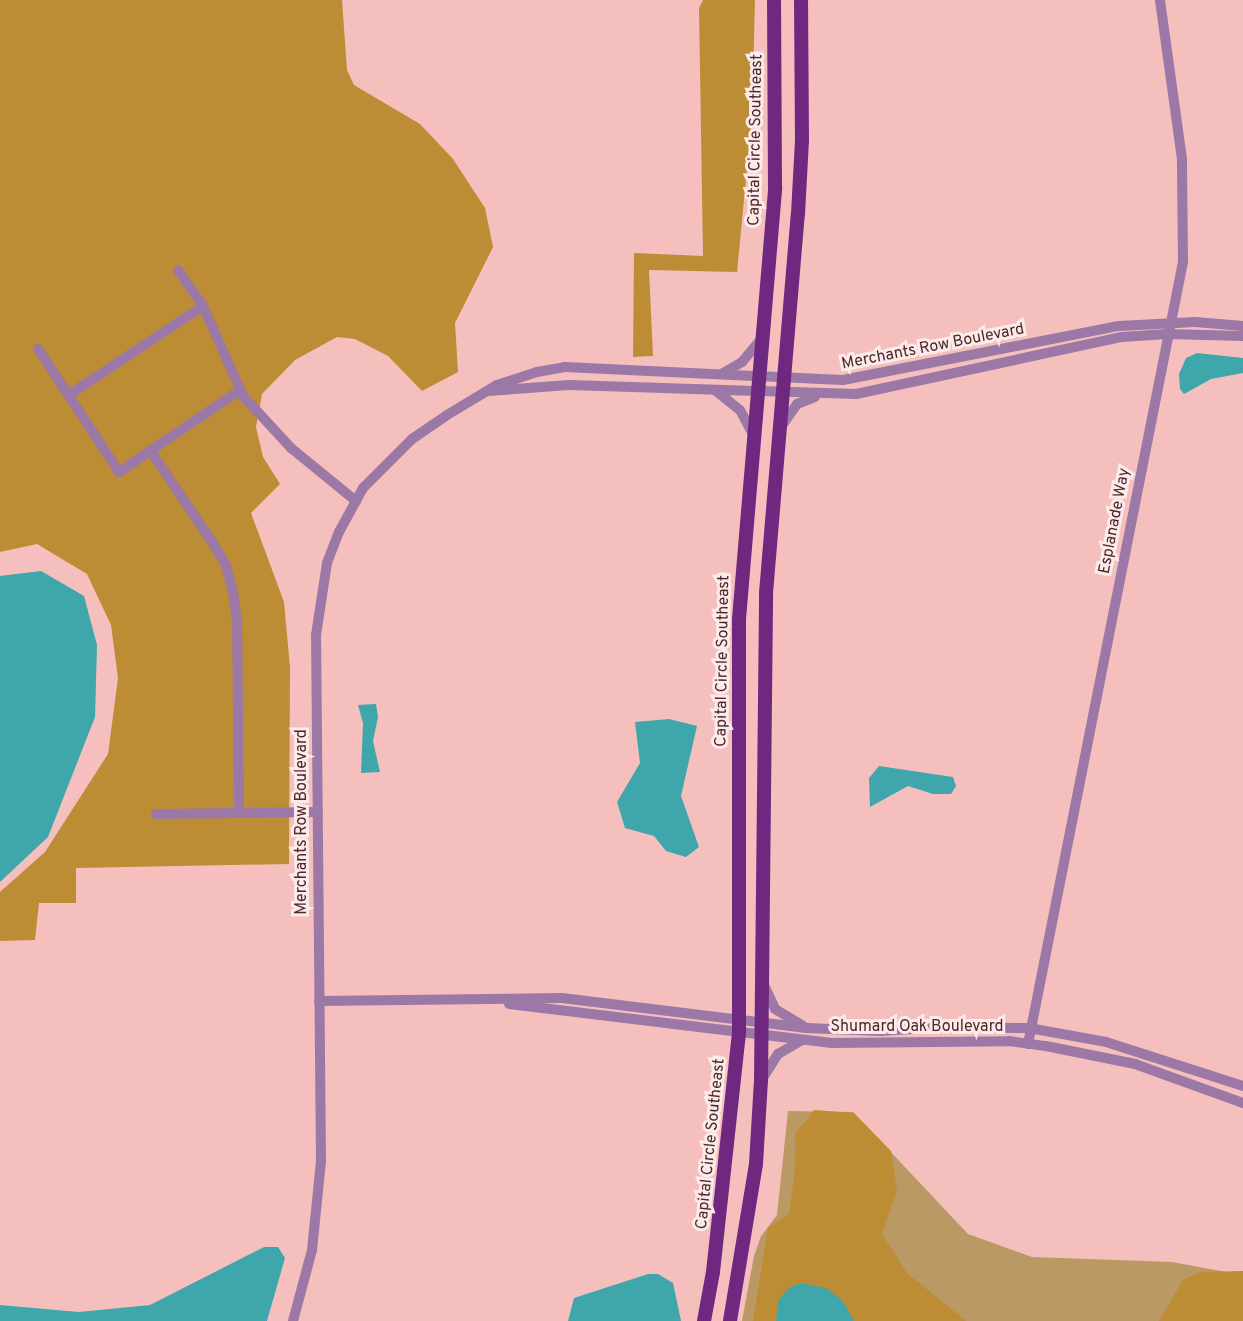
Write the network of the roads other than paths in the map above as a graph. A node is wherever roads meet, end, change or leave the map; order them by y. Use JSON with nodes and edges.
{"nodes":[{"id":1,"x":774,"y":0,"type":"edge"},
{"id":2,"x":801,"y":0,"type":"edge"},
{"id":3,"x":1160,"y":0,"type":"edge"},
{"id":4,"x":178,"y":270,"type":"dead end"},
{"id":5,"x":203,"y":306,"type":"junction"},
{"id":6,"x":1243,"y":326,"type":"edge"},
{"id":7,"x":1169,"y":328,"type":"junction"},
{"id":8,"x":1243,"y":336,"type":"edge"},
{"id":9,"x":762,"y":338,"type":"junction"},
{"id":10,"x":38,"y":349,"type":"dead end"},
{"id":11,"x":939,"y":363,"type":"junction"},
{"id":12,"x":721,"y":374,"type":"junction"},
{"id":13,"x":758,"y":376,"type":"junction"},
{"id":14,"x":942,"y":376,"type":"junction"},
{"id":15,"x":783,"y":378,"type":"junction"},
{"id":16,"x":240,"y":390,"type":"junction"},
{"id":17,"x":715,"y":390,"type":"junction"},
{"id":18,"x":487,"y":391,"type":"junction"},
{"id":19,"x":756,"y":392,"type":"junction"},
{"id":20,"x":782,"y":393,"type":"junction"},
{"id":21,"x":819,"y":395,"type":"junction"},
{"id":22,"x":69,"y":396,"type":"junction"},
{"id":23,"x":779,"y":430,"type":"junction"},
{"id":24,"x":752,"y":433,"type":"junction"},
{"id":25,"x":150,"y":450,"type":"junction"},
{"id":26,"x":356,"y":501,"type":"junction"},
{"id":27,"x":318,"y":812,"type":"junction"},
{"id":28,"x":239,"y":813,"type":"junction"},
{"id":29,"x":156,"y":814,"type":"dead end"},
{"id":30,"x":762,"y":981,"type":"junction"},
{"id":31,"x":319,"y":1001,"type":"junction"},
{"id":32,"x":740,"y":1025,"type":"junction"},
{"id":33,"x":942,"y":1027,"type":"junction"},
{"id":34,"x":760,"y":1028,"type":"junction"},
{"id":35,"x":806,"y":1028,"type":"junction"},
{"id":36,"x":1029,"y":1029,"type":"junction"},
{"id":37,"x":802,"y":1040,"type":"junction"},
{"id":38,"x":943,"y":1043,"type":"junction"},
{"id":39,"x":1028,"y":1044,"type":"junction"},
{"id":40,"x":761,"y":1081,"type":"junction"},
{"id":41,"x":1243,"y":1086,"type":"edge"},
{"id":42,"x":1243,"y":1103,"type":"edge"},
{"id":43,"x":293,"y":1321,"type":"edge"},
{"id":44,"x":704,"y":1321,"type":"edge"},
{"id":45,"x":730,"y":1321,"type":"edge"}],
"edges":[{"from":1,"to":9,"type":"main road","name":"Capital Circle Southeast"},
{"from":2,"to":15,"type":"main road"},
{"from":3,"to":7,"type":"street","name":"Esplanade Way"},
{"from":4,"to":5,"type":"street"},
{"from":5,"to":16,"type":"street"},
{"from":5,"to":22,"type":"street"},
{"from":6,"to":7,"type":"street","name":"Merchants Row Boulevard"},
{"from":7,"to":8,"type":"street","name":"Merchants Row Boulevard"},
{"from":7,"to":11,"type":"street","name":"Merchants Row Boulevard"},
{"from":7,"to":14,"type":"street","name":"Merchants Row Boulevard"},
{"from":7,"to":36,"type":"street","name":"Esplanade Way"},
{"from":9,"to":12,"type":"street"},
{"from":9,"to":13,"type":"main road","name":"Capital Circle Southeast"},
{"from":10,"to":22,"type":"street"},
{"from":11,"to":14,"type":"street"},
{"from":11,"to":15,"type":"street","name":"Merchants Row Boulevard"},
{"from":12,"to":13,"type":"street","name":"Merchants Row Boulevard"},
{"from":12,"to":18,"type":"street","name":"Merchants Row Boulevard"},
{"from":13,"to":15,"type":"street","name":"Merchants Row Boulevard"},
{"from":13,"to":19,"type":"main road","name":"Capital Circle Southeast"},
{"from":14,"to":21,"type":"street","name":"Merchants Row Boulevard"},
{"from":15,"to":20,"type":"main road"},
{"from":16,"to":25,"type":"street"},
{"from":16,"to":26,"type":"street"},
{"from":17,"to":18,"type":"street","name":"Merchants Row Boulevard"},
{"from":17,"to":19,"type":"street","name":"Merchants Row Boulevard"},
{"from":17,"to":24,"type":"street"},
{"from":18,"to":26,"type":"street","name":"Merchants Row Boulevard"},
{"from":19,"to":20,"type":"street","name":"Merchants Row Boulevard"},
{"from":19,"to":24,"type":"main road","name":"Capital Circle Southeast"},
{"from":20,"to":21,"type":"street","name":"Merchants Row Boulevard"},
{"from":20,"to":23,"type":"main road"},
{"from":21,"to":23,"type":"street"},
{"from":22,"to":25,"type":"street"},
{"from":23,"to":30,"type":"main road"},
{"from":24,"to":32,"type":"main road","name":"Capital Circle Southeast"},
{"from":25,"to":28,"type":"street"},
{"from":26,"to":27,"type":"street","name":"Merchants Row Boulevard"},
{"from":27,"to":28,"type":"street"},
{"from":27,"to":31,"type":"street","name":"Merchants Row Boulevard"},
{"from":28,"to":29,"type":"street"},
{"from":30,"to":34,"type":"main road"},
{"from":30,"to":35,"type":"street"},
{"from":31,"to":32,"type":"street","name":"Shumard Oak Boulevard"},
{"from":31,"to":43,"type":"street","name":"Merchants Row Boulevard"},
{"from":32,"to":34,"type":"street","name":"Shumard Oak Boulevard"},
{"from":32,"to":44,"type":"main road","name":"Capital Circle Southeast"},
{"from":33,"to":35,"type":"street","name":"Shumard Oak Boulevard"},
{"from":33,"to":36,"type":"street","name":"Shumard Oak Boulevard"},
{"from":33,"to":38,"type":"street"},
{"from":34,"to":35,"type":"street","name":"Shumard Oak Boulevard"},
{"from":34,"to":37,"type":"street","name":"Shumard Oak Boulevard"},
{"from":34,"to":40,"type":"main road"},
{"from":36,"to":39,"type":"street","name":"Esplanade Way"},
{"from":36,"to":41,"type":"street","name":"Shumard Oak Boulevard"},
{"from":37,"to":38,"type":"street","name":"Shumard Oak Boulevard"},
{"from":37,"to":40,"type":"street"},
{"from":38,"to":39,"type":"street","name":"Shumard Oak Boulevard"},
{"from":39,"to":42,"type":"street","name":"Shumard Oak Boulevard"},
{"from":40,"to":45,"type":"main road"}]}
